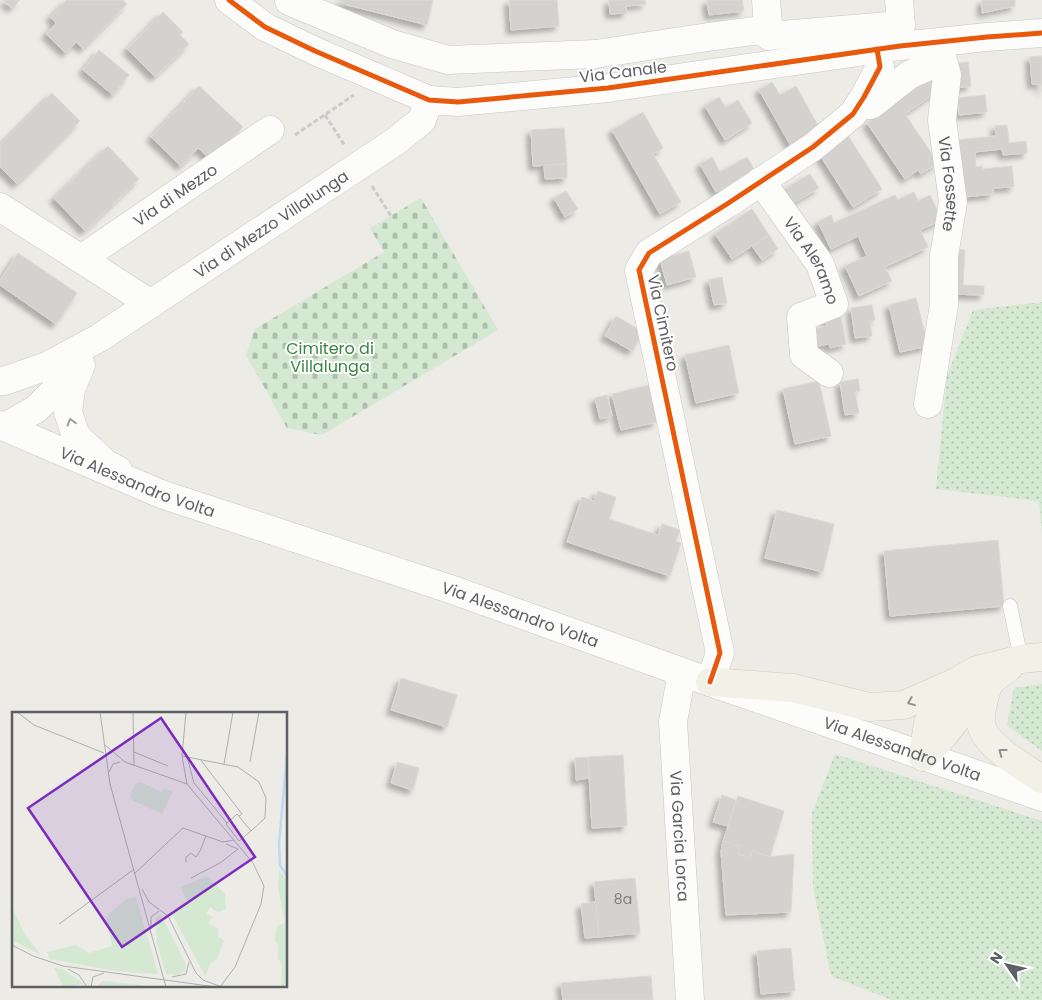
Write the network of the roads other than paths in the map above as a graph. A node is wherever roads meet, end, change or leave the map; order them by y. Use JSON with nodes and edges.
{"nodes":[{"id":1,"x":229,"y":0,"type":"edge"},
{"id":2,"x":289,"y":0,"type":"edge"},
{"id":3,"x":766,"y":0,"type":"edge"},
{"id":4,"x":265,"y":27,"type":"junction"},
{"id":5,"x":894,"y":30,"type":"edge"},
{"id":6,"x":780,"y":31,"type":"junction"},
{"id":7,"x":1042,"y":33,"type":"edge"},
{"id":8,"x":795,"y":60,"type":"junction"},
{"id":9,"x":429,"y":100,"type":"junction"},
{"id":10,"x":860,"y":104,"type":"junction"},
{"id":11,"x":270,"y":130,"type":"dead end"},
{"id":12,"x":761,"y":182,"type":"junction"},
{"id":13,"x":0,"y":207,"type":"edge"},
{"id":14,"x":81,"y":259,"type":"junction"},
{"id":15,"x":151,"y":304,"type":"junction"},
{"id":16,"x":100,"y":338,"type":"junction"},
{"id":17,"x":81,"y":365,"type":"junction"},
{"id":18,"x":47,"y":366,"type":"junction"},
{"id":19,"x":829,"y":372,"type":"dead end"},
{"id":20,"x":0,"y":381,"type":"edge"},
{"id":21,"x":928,"y":404,"type":"dead end"},
{"id":22,"x":2,"y":426,"type":"edge"},
{"id":23,"x":161,"y":494,"type":"junction"},
{"id":24,"x":1010,"y":606,"type":"dead end"},
{"id":25,"x":1031,"y":658,"type":"edge"},
{"id":26,"x":682,"y":672,"type":"junction"},
{"id":27,"x":710,"y":682,"type":"junction"},
{"id":28,"x":956,"y":682,"type":"junction"},
{"id":29,"x":989,"y":682,"type":"junction"},
{"id":30,"x":923,"y":757,"type":"junction"},
{"id":31,"x":1042,"y":779,"type":"edge"},
{"id":32,"x":1042,"y":797,"type":"edge"},
{"id":33,"x":690,"y":1000,"type":"edge"}],
"edges":[{"from":1,"to":4,"type":"street","name":"Via Canale"},
{"from":2,"to":4,"type":"street"},
{"from":2,"to":6,"type":"street","name":"Via Canale"},
{"from":3,"to":6,"type":"street"},
{"from":4,"to":9,"type":"street","name":"Via Canale"},
{"from":5,"to":6,"type":"street","name":"Via Canale"},
{"from":5,"to":7,"type":"street","name":"Via Canale"},
{"from":5,"to":8,"type":"street","name":"Via Canale"},
{"from":5,"to":10,"type":"street","name":"Via Cimitero"},
{"from":6,"to":8,"type":"street"},
{"from":8,"to":9,"type":"street","name":"Via Canale"},
{"from":9,"to":15,"type":"street","name":"Via di Mezzo Villalunga"},
{"from":10,"to":12,"type":"street","name":"Via Cimitero"},
{"from":10,"to":21,"type":"street","name":"Via Fossette"},
{"from":11,"to":14,"type":"street","name":"Via di Mezzo"},
{"from":12,"to":19,"type":"street","name":"Via Aleramo"},
{"from":12,"to":27,"type":"street","name":"Via Cimitero"},
{"from":13,"to":14,"type":"street"},
{"from":14,"to":15,"type":"street"},
{"from":15,"to":16,"type":"street","name":"Via di Mezzo Villalunga"},
{"from":16,"to":17,"type":"street"},
{"from":16,"to":18,"type":"street","name":"Via di Mezzo Villalunga"},
{"from":17,"to":22,"type":"street"},
{"from":23,"to":17,"type":"street","one_way":true},
{"from":18,"to":20,"type":"street","name":"Via di Mezzo Villalunga"},
{"from":18,"to":22,"type":"street"},
{"from":22,"to":23,"type":"street","name":"Via Alessandro Volta"},
{"from":23,"to":26,"type":"street","name":"Via Alessandro Volta"},
{"from":24,"to":25,"type":"lane"},
{"from":25,"to":28,"type":"main road"},
{"from":25,"to":29,"type":"main road"},
{"from":26,"to":27,"type":"street","name":"Via Alessandro Volta"},
{"from":26,"to":33,"type":"street","name":"Via Garcia Lorca"},
{"from":28,"to":27,"type":"main road","one_way":true},
{"from":27,"to":30,"type":"street","name":"Via Alessandro Volta"},
{"from":28,"to":30,"type":"main road"},
{"from":29,"to":30,"type":"main road"},
{"from":31,"to":29,"type":"main road","one_way":true},
{"from":30,"to":32,"type":"street","name":"Via Alessandro Volta"}]}
